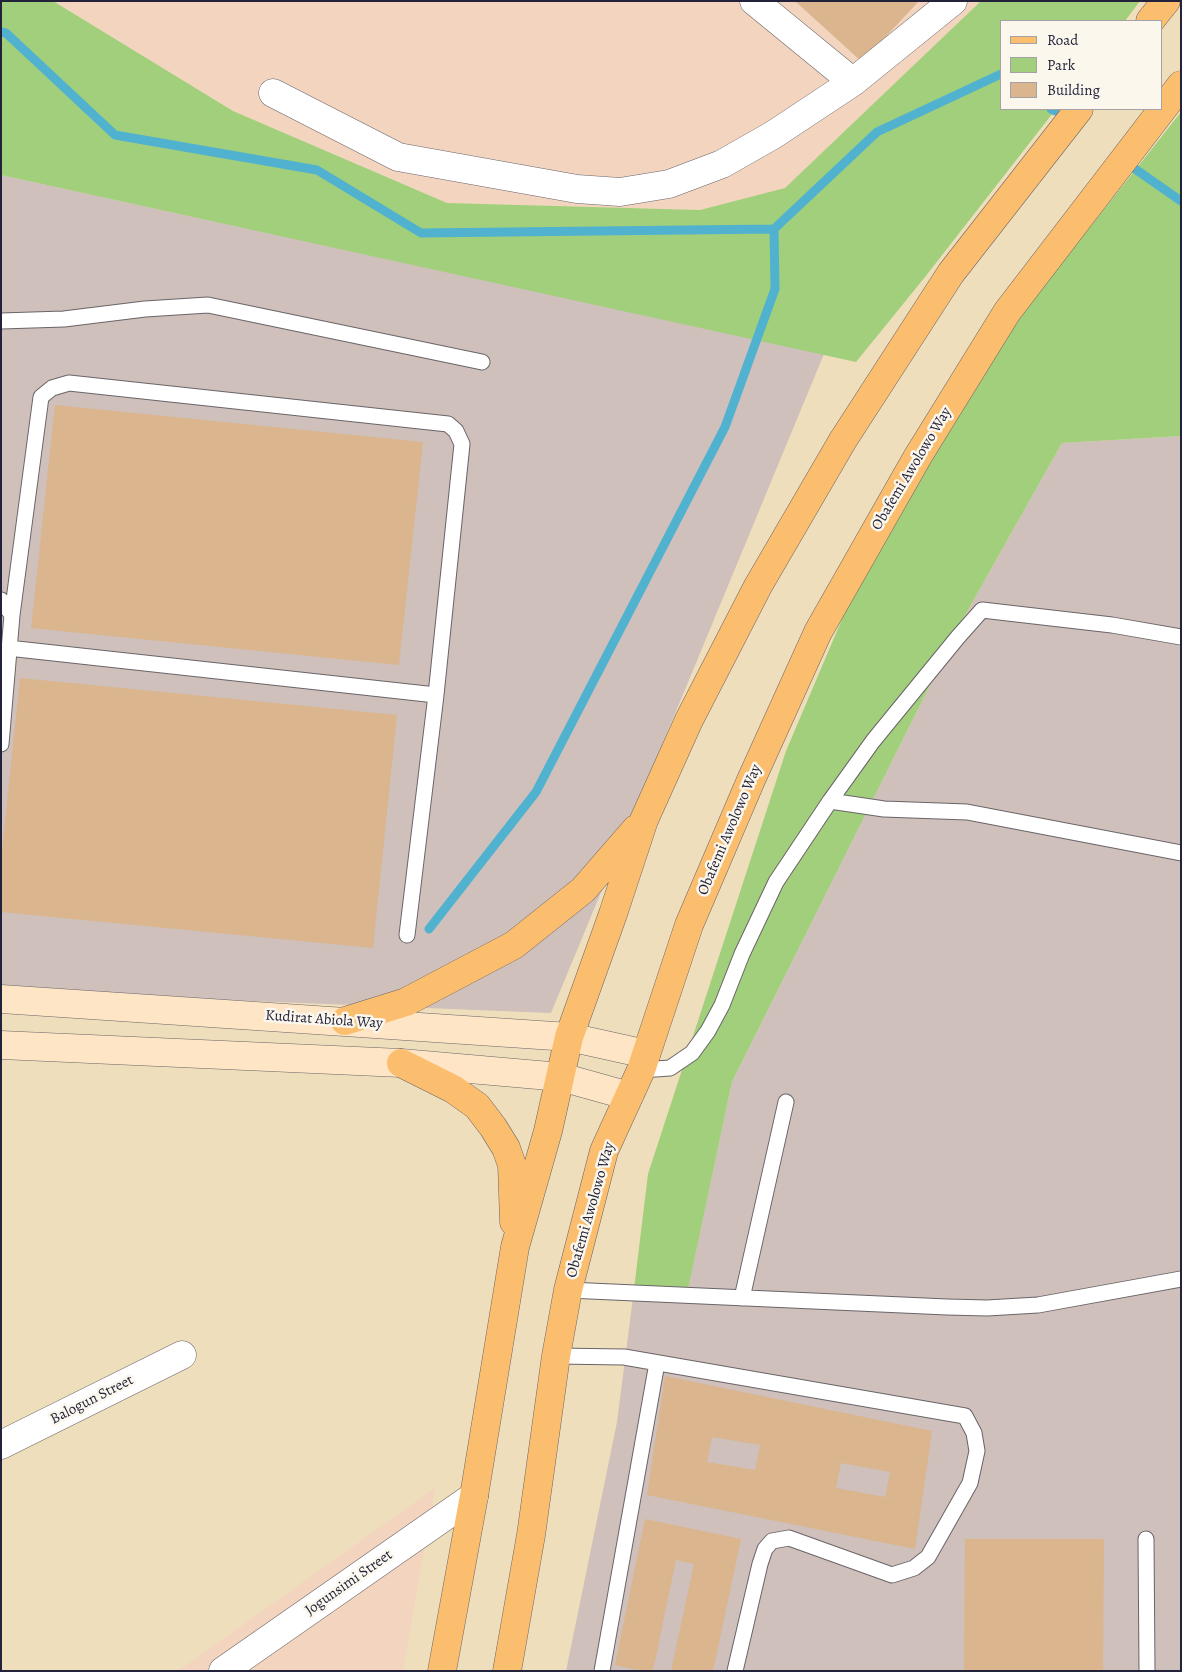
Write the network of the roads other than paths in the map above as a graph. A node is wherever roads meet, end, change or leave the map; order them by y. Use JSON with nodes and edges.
{"nodes":[{"id":1,"x":754,"y":1,"type":"edge"},
{"id":2,"x":953,"y":1,"type":"edge"},
{"id":3,"x":1166,"y":1,"type":"edge"},
{"id":4,"x":1151,"y":20,"type":"edge"},
{"id":5,"x":853,"y":82,"type":"junction"},
{"id":6,"x":1181,"y":85,"type":"edge"},
{"id":7,"x":273,"y":93,"type":"dead end"},
{"id":8,"x":1078,"y":110,"type":"edge"},
{"id":9,"x":1162,"y":110,"type":"edge"},
{"id":10,"x":1162,"y":110,"type":"edge"},
{"id":11,"x":1,"y":321,"type":"edge"},
{"id":12,"x":482,"y":362,"type":"dead end"},
{"id":13,"x":1,"y":600,"type":"edge"},
{"id":14,"x":12,"y":615,"type":"junction"},
{"id":15,"x":1181,"y":637,"type":"edge"},
{"id":16,"x":8,"y":648,"type":"junction"},
{"id":17,"x":436,"y":695,"type":"junction"},
{"id":18,"x":1,"y":744,"type":"edge"},
{"id":19,"x":830,"y":802,"type":"junction"},
{"id":20,"x":644,"y":820,"type":"junction"},
{"id":21,"x":1181,"y":853,"type":"edge"},
{"id":22,"x":407,"y":935,"type":"dead end"},
{"id":23,"x":1,"y":999,"type":"edge"},
{"id":24,"x":345,"y":1021,"type":"junction"},
{"id":25,"x":569,"y":1037,"type":"junction"},
{"id":26,"x":1,"y":1046,"type":"edge"},
{"id":27,"x":643,"y":1062,"type":"junction"},
{"id":28,"x":401,"y":1063,"type":"junction"},
{"id":29,"x":561,"y":1077,"type":"junction"},
{"id":30,"x":630,"y":1096,"type":"junction"},
{"id":31,"x":786,"y":1102,"type":"dead end"},
{"id":32,"x":515,"y":1247,"type":"junction"},
{"id":33,"x":1181,"y":1279,"type":"edge"},
{"id":34,"x":568,"y":1290,"type":"junction"},
{"id":35,"x":742,"y":1298,"type":"junction"},
{"id":36,"x":182,"y":1355,"type":"dead end"},
{"id":37,"x":556,"y":1356,"type":"junction"},
{"id":38,"x":657,"y":1362,"type":"junction"},
{"id":39,"x":1,"y":1445,"type":"edge"},
{"id":40,"x":474,"y":1496,"type":"junction"},
{"id":41,"x":1146,"y":1539,"type":"dead end"},
{"id":42,"x":223,"y":1671,"type":"edge"},
{"id":43,"x":442,"y":1671,"type":"edge"},
{"id":44,"x":507,"y":1671,"type":"edge"},
{"id":45,"x":602,"y":1671,"type":"edge"},
{"id":46,"x":736,"y":1671,"type":"edge"},
{"id":47,"x":1147,"y":1671,"type":"edge"}],
"edges":[{"from":1,"to":5,"type":"street"},
{"from":2,"to":5,"type":"street"},
{"from":3,"to":4,"type":"main road"},
{"from":5,"to":7,"type":"street"},
{"from":6,"to":9,"type":"main road","name":"Obafemi Awolowo Way"},
{"from":8,"to":20,"type":"main road"},
{"from":10,"to":27,"type":"main road","name":"Obafemi Awolowo Way"},
{"from":11,"to":12,"type":"lane"},
{"from":13,"to":14,"type":"lane"},
{"from":14,"to":16,"type":"lane"},
{"from":14,"to":17,"type":"lane"},
{"from":15,"to":19,"type":"lane"},
{"from":16,"to":17,"type":"lane"},
{"from":16,"to":18,"type":"lane"},
{"from":17,"to":22,"type":"lane"},
{"from":19,"to":21,"type":"lane"},
{"from":19,"to":27,"type":"lane"},
{"from":20,"to":24,"type":"main road"},
{"from":20,"to":25,"type":"main road"},
{"from":23,"to":24,"type":"main road","name":"Kudirat Abiola Way"},
{"from":24,"to":25,"type":"main road","name":"Kudirat Abiola Way"},
{"from":25,"to":27,"type":"main road","name":"Kudirat Abiola Way"},
{"from":25,"to":29,"type":"main road"},
{"from":26,"to":28,"type":"main road"},
{"from":27,"to":30,"type":"main road","name":"Obafemi Awolowo Way"},
{"from":28,"to":29,"type":"main road"},
{"from":28,"to":32,"type":"main road"},
{"from":29,"to":30,"type":"main road"},
{"from":29,"to":32,"type":"main road"},
{"from":30,"to":34,"type":"main road","name":"Obafemi Awolowo Way"},
{"from":31,"to":35,"type":"lane"},
{"from":32,"to":40,"type":"main road"},
{"from":33,"to":35,"type":"lane"},
{"from":34,"to":35,"type":"lane"},
{"from":34,"to":37,"type":"main road","name":"Obafemi Awolowo Way"},
{"from":36,"to":39,"type":"street","name":"Balogun Street"},
{"from":37,"to":38,"type":"lane"},
{"from":37,"to":44,"type":"main road","name":"Obafemi Awolowo Way"},
{"from":38,"to":45,"type":"lane"},
{"from":38,"to":46,"type":"lane"},
{"from":40,"to":42,"type":"street","name":"Jogunsimi Street"},
{"from":40,"to":43,"type":"main road"},
{"from":41,"to":47,"type":"lane"}]}
